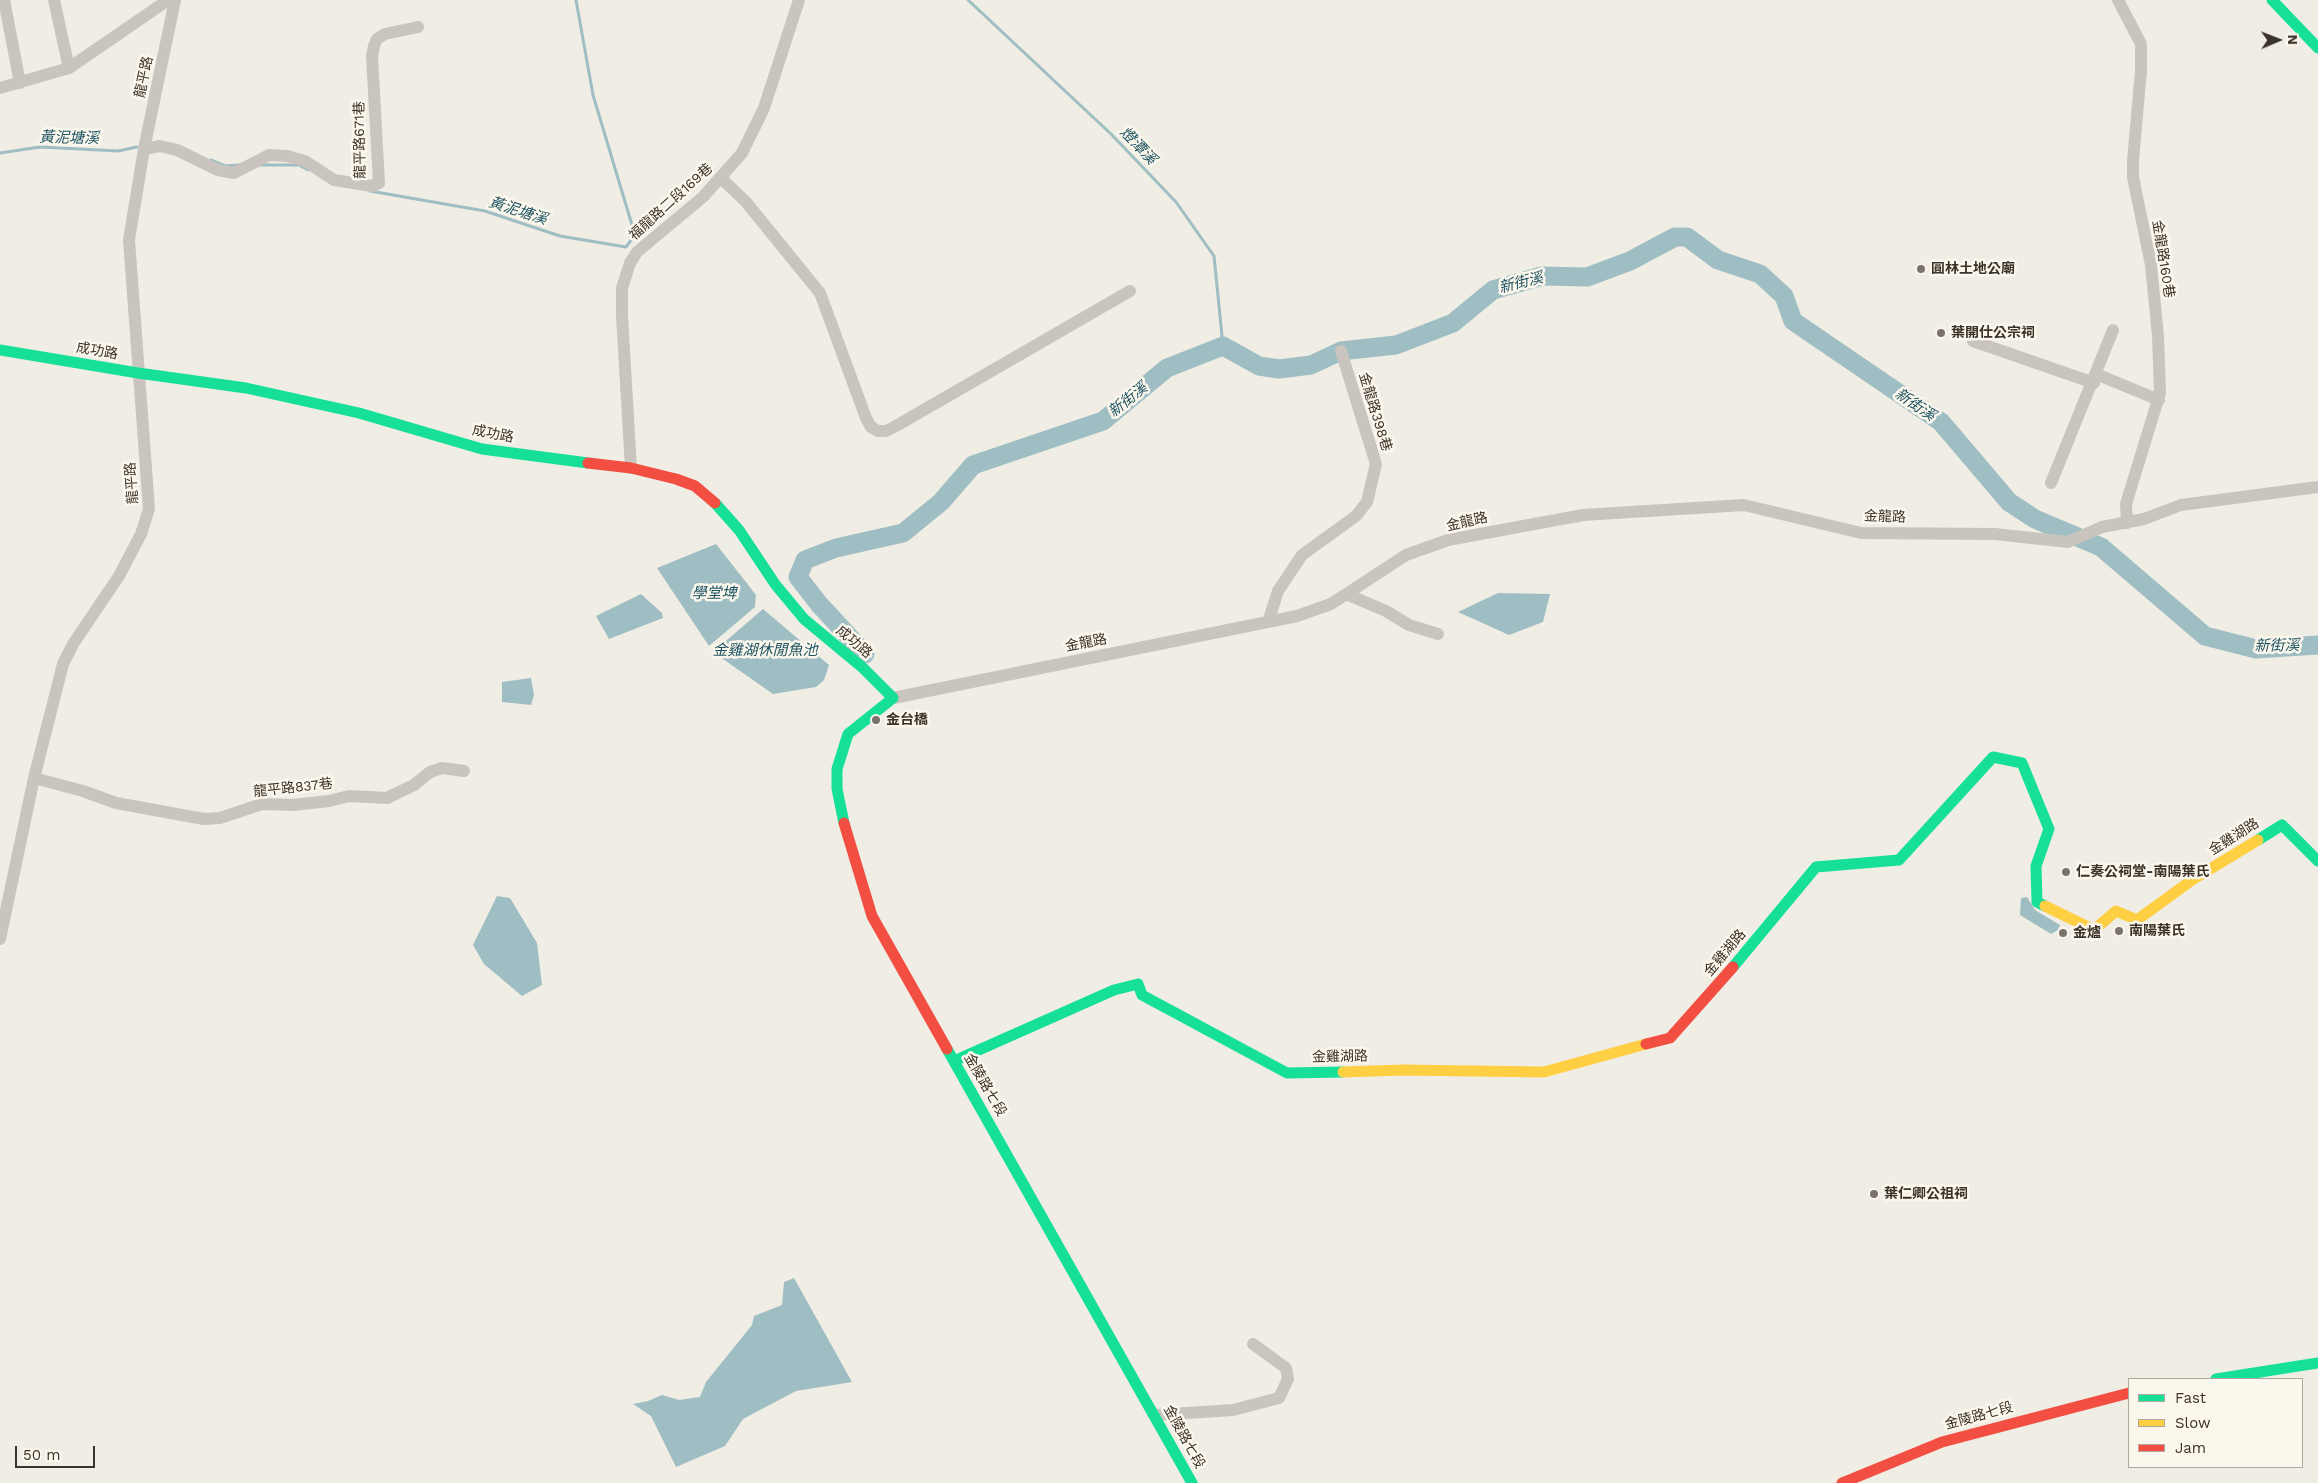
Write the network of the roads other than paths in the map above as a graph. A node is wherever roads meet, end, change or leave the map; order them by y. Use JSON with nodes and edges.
{"nodes":[{"id":1,"x":4,"y":0,"type":"edge"},
{"id":2,"x":54,"y":0,"type":"edge"},
{"id":3,"x":168,"y":0,"type":"edge"},
{"id":4,"x":175,"y":0,"type":"edge"},
{"id":5,"x":799,"y":0,"type":"edge"},
{"id":6,"x":2118,"y":0,"type":"edge"},
{"id":7,"x":2272,"y":0,"type":"edge"},
{"id":8,"x":418,"y":27,"type":"dead end"},
{"id":9,"x":2318,"y":48,"type":"edge"},
{"id":10,"x":69,"y":68,"type":"junction"},
{"id":11,"x":20,"y":83,"type":"junction"},
{"id":12,"x":0,"y":88,"type":"edge"},
{"id":13,"x":144,"y":149,"type":"junction"},
{"id":14,"x":721,"y":178,"type":"junction"},
{"id":15,"x":1130,"y":291,"type":"dead end"},
{"id":16,"x":2113,"y":330,"type":"dead end"},
{"id":17,"x":1973,"y":341,"type":"dead end"},
{"id":18,"x":0,"y":350,"type":"edge"},
{"id":19,"x":1341,"y":351,"type":"dead end"},
{"id":20,"x":138,"y":373,"type":"junction"},
{"id":21,"x":2095,"y":378,"type":"junction"},
{"id":22,"x":2159,"y":400,"type":"junction"},
{"id":23,"x":631,"y":468,"type":"junction"},
{"id":24,"x":2051,"y":483,"type":"dead end"},
{"id":25,"x":2318,"y":488,"type":"edge"},
{"id":26,"x":2127,"y":523,"type":"junction"},
{"id":27,"x":1346,"y":594,"type":"junction"},
{"id":28,"x":1268,"y":622,"type":"junction"},
{"id":29,"x":1438,"y":634,"type":"dead end"},
{"id":30,"x":893,"y":698,"type":"junction"},
{"id":31,"x":464,"y":771,"type":"dead end"},
{"id":32,"x":34,"y":778,"type":"junction"},
{"id":33,"x":2318,"y":861,"type":"edge"},
{"id":34,"x":0,"y":939,"type":"edge"},
{"id":35,"x":954,"y":1061,"type":"junction"},
{"id":36,"x":1253,"y":1344,"type":"dead end"},
{"id":37,"x":2318,"y":1363,"type":"edge"},
{"id":38,"x":2222,"y":1378,"type":"edge"},
{"id":39,"x":2128,"y":1393,"type":"edge"},
{"id":40,"x":1155,"y":1414,"type":"junction"},
{"id":41,"x":1192,"y":1483,"type":"edge"},
{"id":42,"x":1842,"y":1483,"type":"edge"}],
"edges":[{"from":1,"to":11,"type":"street"},
{"from":2,"to":10,"type":"street"},
{"from":3,"to":10,"type":"street"},
{"from":4,"to":13,"type":"street","name":"龍平路"},
{"from":5,"to":14,"type":"street","name":"福龍路二段169巷"},
{"from":6,"to":22,"type":"street","name":"金龍路160巷"},
{"from":7,"to":9,"type":"street"},
{"from":8,"to":13,"type":"street","name":"龍平路671巷"},
{"from":10,"to":11,"type":"street"},
{"from":11,"to":12,"type":"street"},
{"from":13,"to":20,"type":"street","name":"龍平路"},
{"from":14,"to":15,"type":"street"},
{"from":14,"to":23,"type":"street","name":"福龍路二段169巷"},
{"from":16,"to":21,"type":"street"},
{"from":17,"to":21,"type":"street"},
{"from":18,"to":20,"type":"street","name":"成功路"},
{"from":19,"to":28,"type":"street","name":"金龍路398巷"},
{"from":20,"to":23,"type":"street","name":"成功路"},
{"from":20,"to":32,"type":"street","name":"龍平路"},
{"from":21,"to":22,"type":"street"},
{"from":21,"to":24,"type":"street"},
{"from":22,"to":26,"type":"street","name":"金龍路160巷"},
{"from":23,"to":30,"type":"street","name":"成功路"},
{"from":25,"to":26,"type":"street"},
{"from":26,"to":27,"type":"street","name":"金龍路"},
{"from":27,"to":28,"type":"street","name":"金龍路"},
{"from":27,"to":29,"type":"street"},
{"from":28,"to":30,"type":"street","name":"金龍路"},
{"from":30,"to":35,"type":"street","name":"金陵路七段"},
{"from":31,"to":32,"type":"street","name":"龍平路837巷"},
{"from":32,"to":34,"type":"street","name":"龍平路"},
{"from":33,"to":35,"type":"street","name":"金雞湖路"},
{"from":35,"to":40,"type":"street","name":"金陵路七段"},
{"from":36,"to":40,"type":"street"},
{"from":37,"to":38,"type":"street"},
{"from":39,"to":42,"type":"street","name":"金陵路七段"},
{"from":40,"to":41,"type":"street","name":"金陵路七段"}]}
